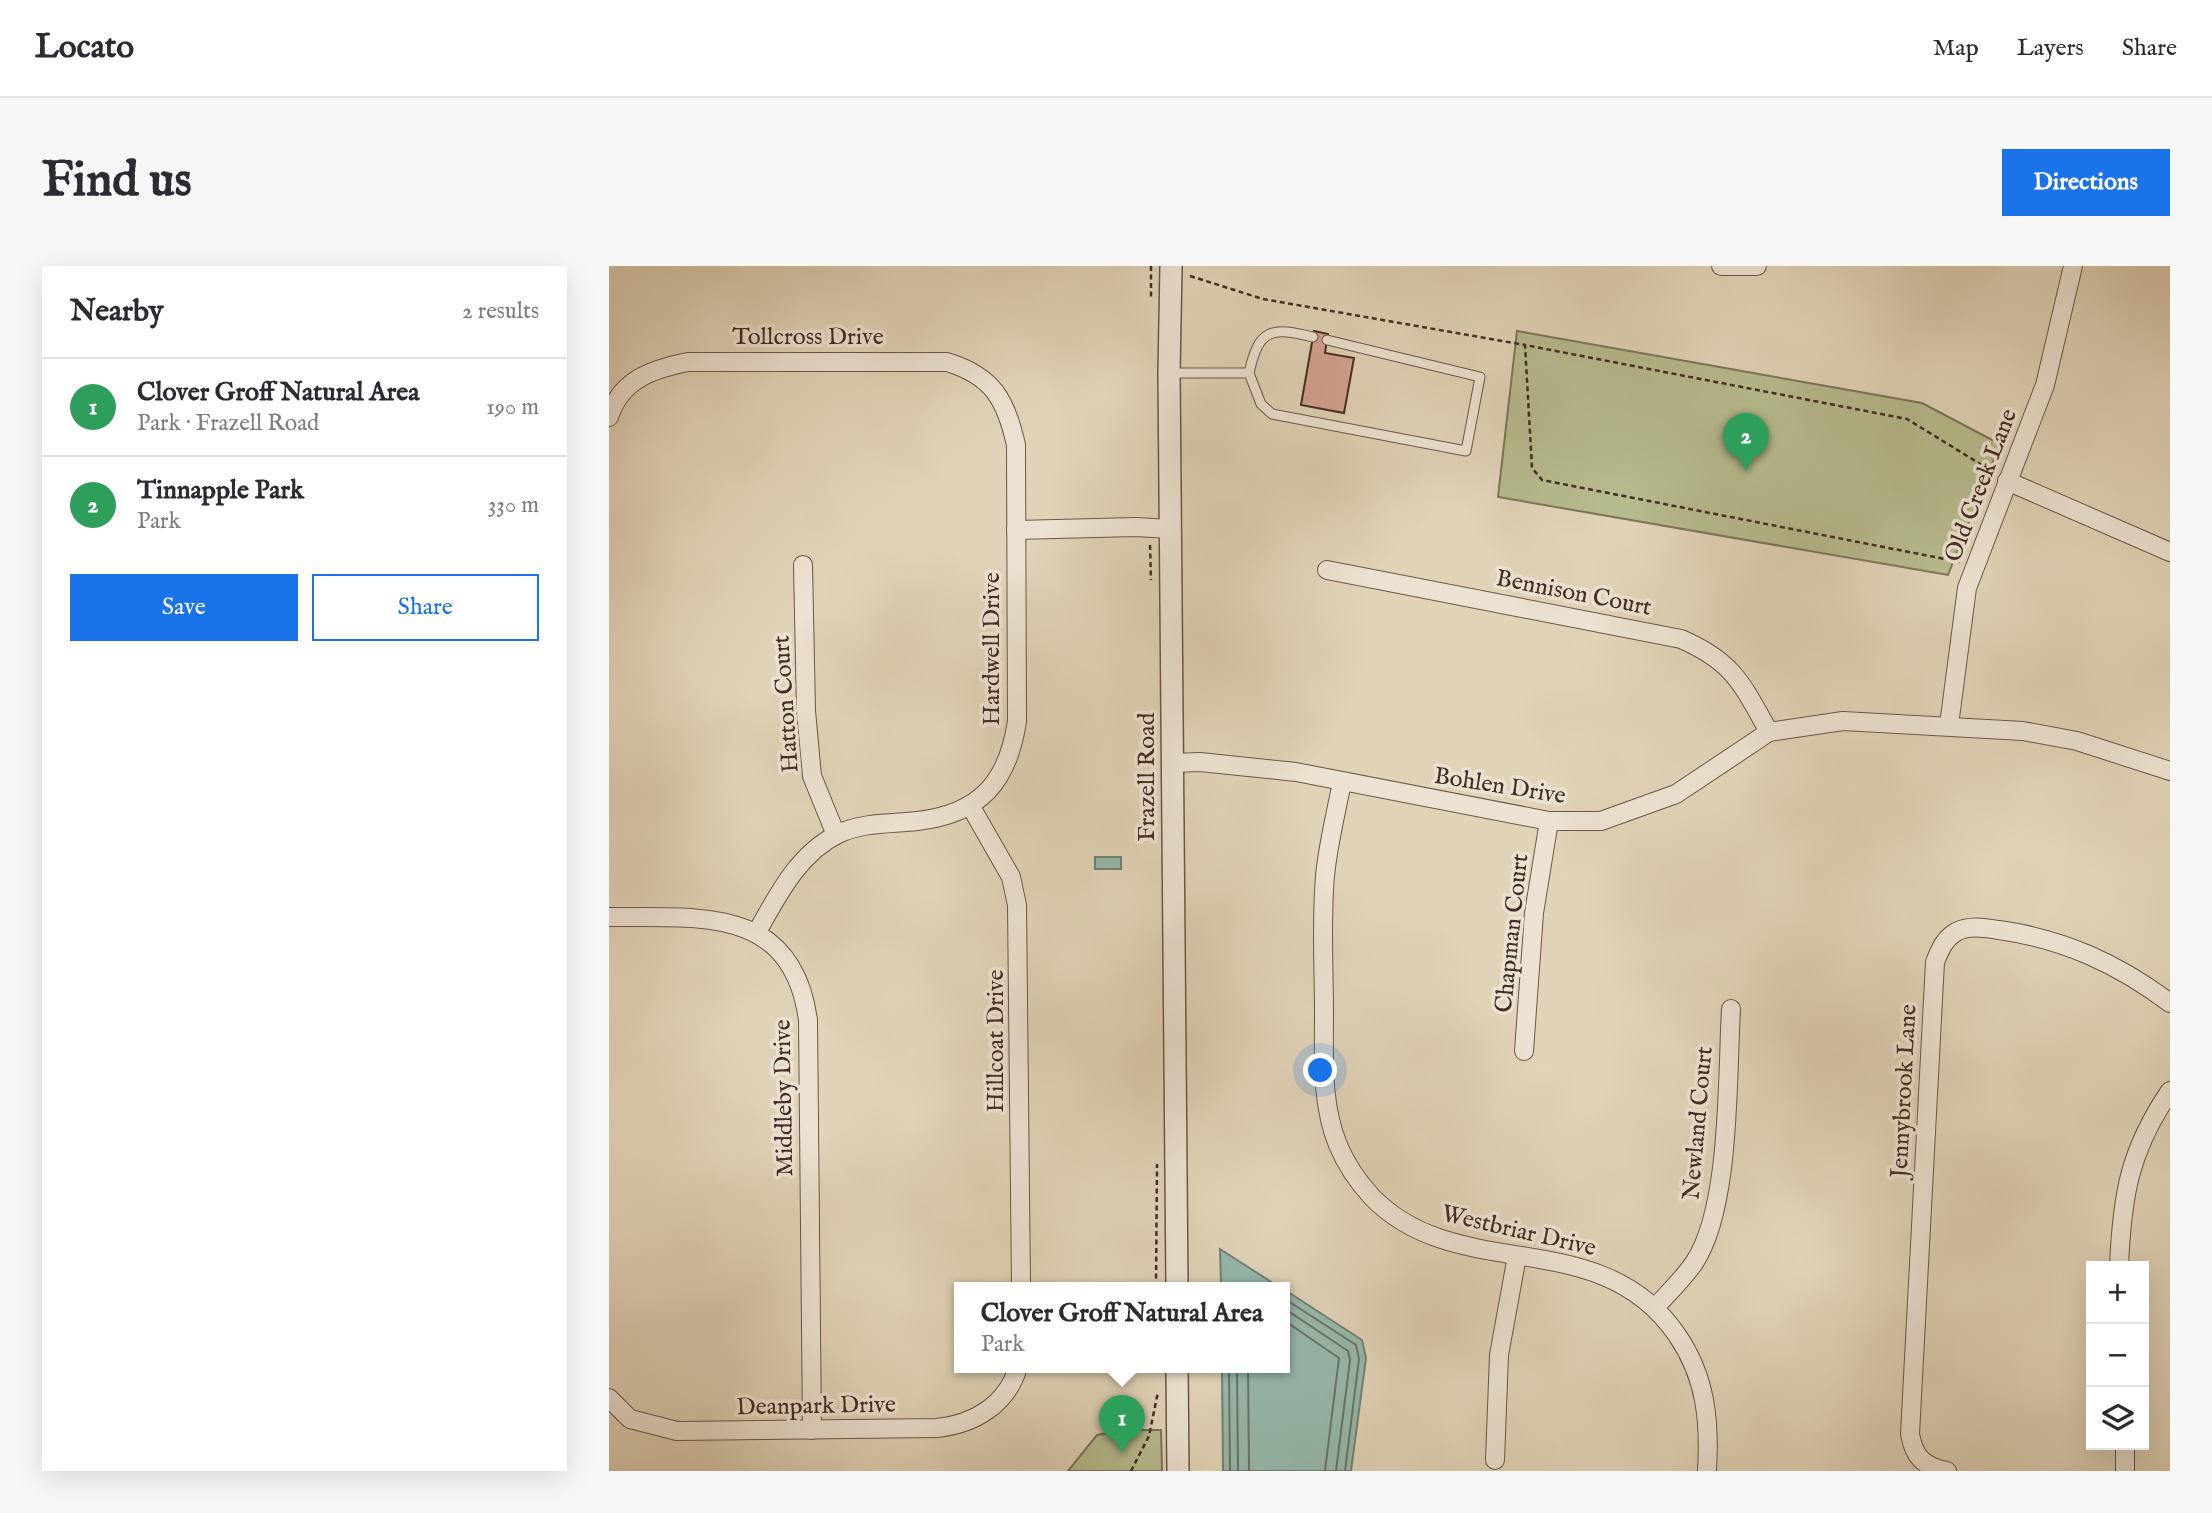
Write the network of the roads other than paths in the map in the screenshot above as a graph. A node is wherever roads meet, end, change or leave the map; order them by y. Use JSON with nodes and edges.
{"nodes":[{"id":1,"x":1721,"y":266,"type":"edge"},
{"id":2,"x":1757,"y":266,"type":"edge"},
{"id":3,"x":2073,"y":266,"type":"edge"},
{"id":4,"x":1180,"y":271,"type":"edge"},
{"id":5,"x":1313,"y":337,"type":"dead end"},
{"id":6,"x":1327,"y":340,"type":"dead end"},
{"id":7,"x":1169,"y":373,"type":"junction"},
{"id":8,"x":1249,"y":373,"type":"junction"},
{"id":9,"x":990,"y":385,"type":"joint"},
{"id":10,"x":609,"y":417,"type":"edge"},
{"id":11,"x":2007,"y":481,"type":"junction"},
{"id":12,"x":1170,"y":529,"type":"junction"},
{"id":13,"x":1016,"y":530,"type":"junction"},
{"id":14,"x":2170,"y":552,"type":"edge"},
{"id":15,"x":803,"y":565,"type":"dead end"},
{"id":16,"x":1327,"y":570,"type":"dead end"},
{"id":17,"x":1949,"y":725,"type":"junction"},
{"id":18,"x":1769,"y":732,"type":"junction"},
{"id":19,"x":1172,"y":763,"type":"junction"},
{"id":20,"x":2170,"y":771,"type":"edge"},
{"id":21,"x":1342,"y":782,"type":"junction"},
{"id":22,"x":971,"y":807,"type":"junction"},
{"id":23,"x":1549,"y":821,"type":"junction"},
{"id":24,"x":837,"y":835,"type":"junction"},
{"id":25,"x":609,"y":917,"type":"edge"},
{"id":26,"x":757,"y":932,"type":"junction"},
{"id":27,"x":2170,"y":1003,"type":"edge"},
{"id":28,"x":1731,"y":1009,"type":"dead end"},
{"id":29,"x":1524,"y":1051,"type":"dead end"},
{"id":30,"x":2170,"y":1091,"type":"edge"},
{"id":31,"x":1517,"y":1256,"type":"junction"},
{"id":32,"x":2120,"y":1261,"type":"edge"},
{"id":33,"x":1021,"y":1282,"type":"edge"},
{"id":34,"x":1177,"y":1282,"type":"edge"},
{"id":35,"x":1655,"y":1308,"type":"junction"},
{"id":36,"x":1016,"y":1373,"type":"edge"},
{"id":37,"x":1177,"y":1373,"type":"edge"},
{"id":38,"x":612,"y":1402,"type":"edge"},
{"id":39,"x":812,"y":1430,"type":"junction"},
{"id":40,"x":2125,"y":1450,"type":"edge"},
{"id":41,"x":1495,"y":1460,"type":"dead end"},
{"id":42,"x":1178,"y":1471,"type":"edge"},
{"id":43,"x":1707,"y":1471,"type":"edge"},
{"id":44,"x":1947,"y":1471,"type":"edge"},
{"id":45,"x":2125,"y":1471,"type":"edge"}],
"edges":[{"from":1,"to":2,"type":"street"},
{"from":3,"to":11,"type":"street","name":"Old Creek Lane"},
{"from":4,"to":7,"type":"street","name":"Frazell Road"},
{"from":5,"to":8,"type":"lane"},
{"from":6,"to":8,"type":"lane"},
{"from":7,"to":8,"type":"lane"},
{"from":7,"to":12,"type":"street","name":"Frazell Road"},
{"from":9,"to":10,"type":"street","name":"Tollcross Drive"},
{"from":9,"to":13,"type":"street","name":"Hardwell Drive"},
{"from":11,"to":14,"type":"street"},
{"from":11,"to":17,"type":"street","name":"Old Creek Lane"},
{"from":12,"to":13,"type":"street"},
{"from":12,"to":19,"type":"street","name":"Frazell Road"},
{"from":13,"to":22,"type":"street","name":"Hardwell Drive"},
{"from":15,"to":24,"type":"street","name":"Hatton Court"},
{"from":16,"to":18,"type":"street","name":"Bennison Court"},
{"from":17,"to":18,"type":"street","name":"Bohlen Drive"},
{"from":17,"to":20,"type":"street","name":"Bohlen Drive"},
{"from":18,"to":23,"type":"street","name":"Bohlen Drive"},
{"from":19,"to":21,"type":"street","name":"Bohlen Drive"},
{"from":19,"to":34,"type":"street","name":"Frazell Road"},
{"from":21,"to":23,"type":"street","name":"Bohlen Drive"},
{"from":21,"to":31,"type":"street","name":"Westbriar Drive"},
{"from":22,"to":24,"type":"street","name":"Hardwell Drive"},
{"from":22,"to":33,"type":"street","name":"Hillcoat Drive"},
{"from":23,"to":29,"type":"street","name":"Chapman Court"},
{"from":24,"to":26,"type":"street","name":"Hardwell Drive"},
{"from":25,"to":26,"type":"street","name":"Middleby Drive"},
{"from":26,"to":39,"type":"street","name":"Middleby Drive"},
{"from":27,"to":44,"type":"street","name":"Jennybrook Lane"},
{"from":28,"to":35,"type":"street","name":"Newland Court"},
{"from":30,"to":32,"type":"street"},
{"from":31,"to":35,"type":"street","name":"Westbriar Drive"},
{"from":31,"to":41,"type":"street"},
{"from":35,"to":43,"type":"street","name":"Westbriar Drive"},
{"from":36,"to":39,"type":"street","name":"Deanpark Drive"},
{"from":37,"to":42,"type":"street"},
{"from":38,"to":39,"type":"street","name":"Deanpark Drive"},
{"from":40,"to":45,"type":"street"}]}
